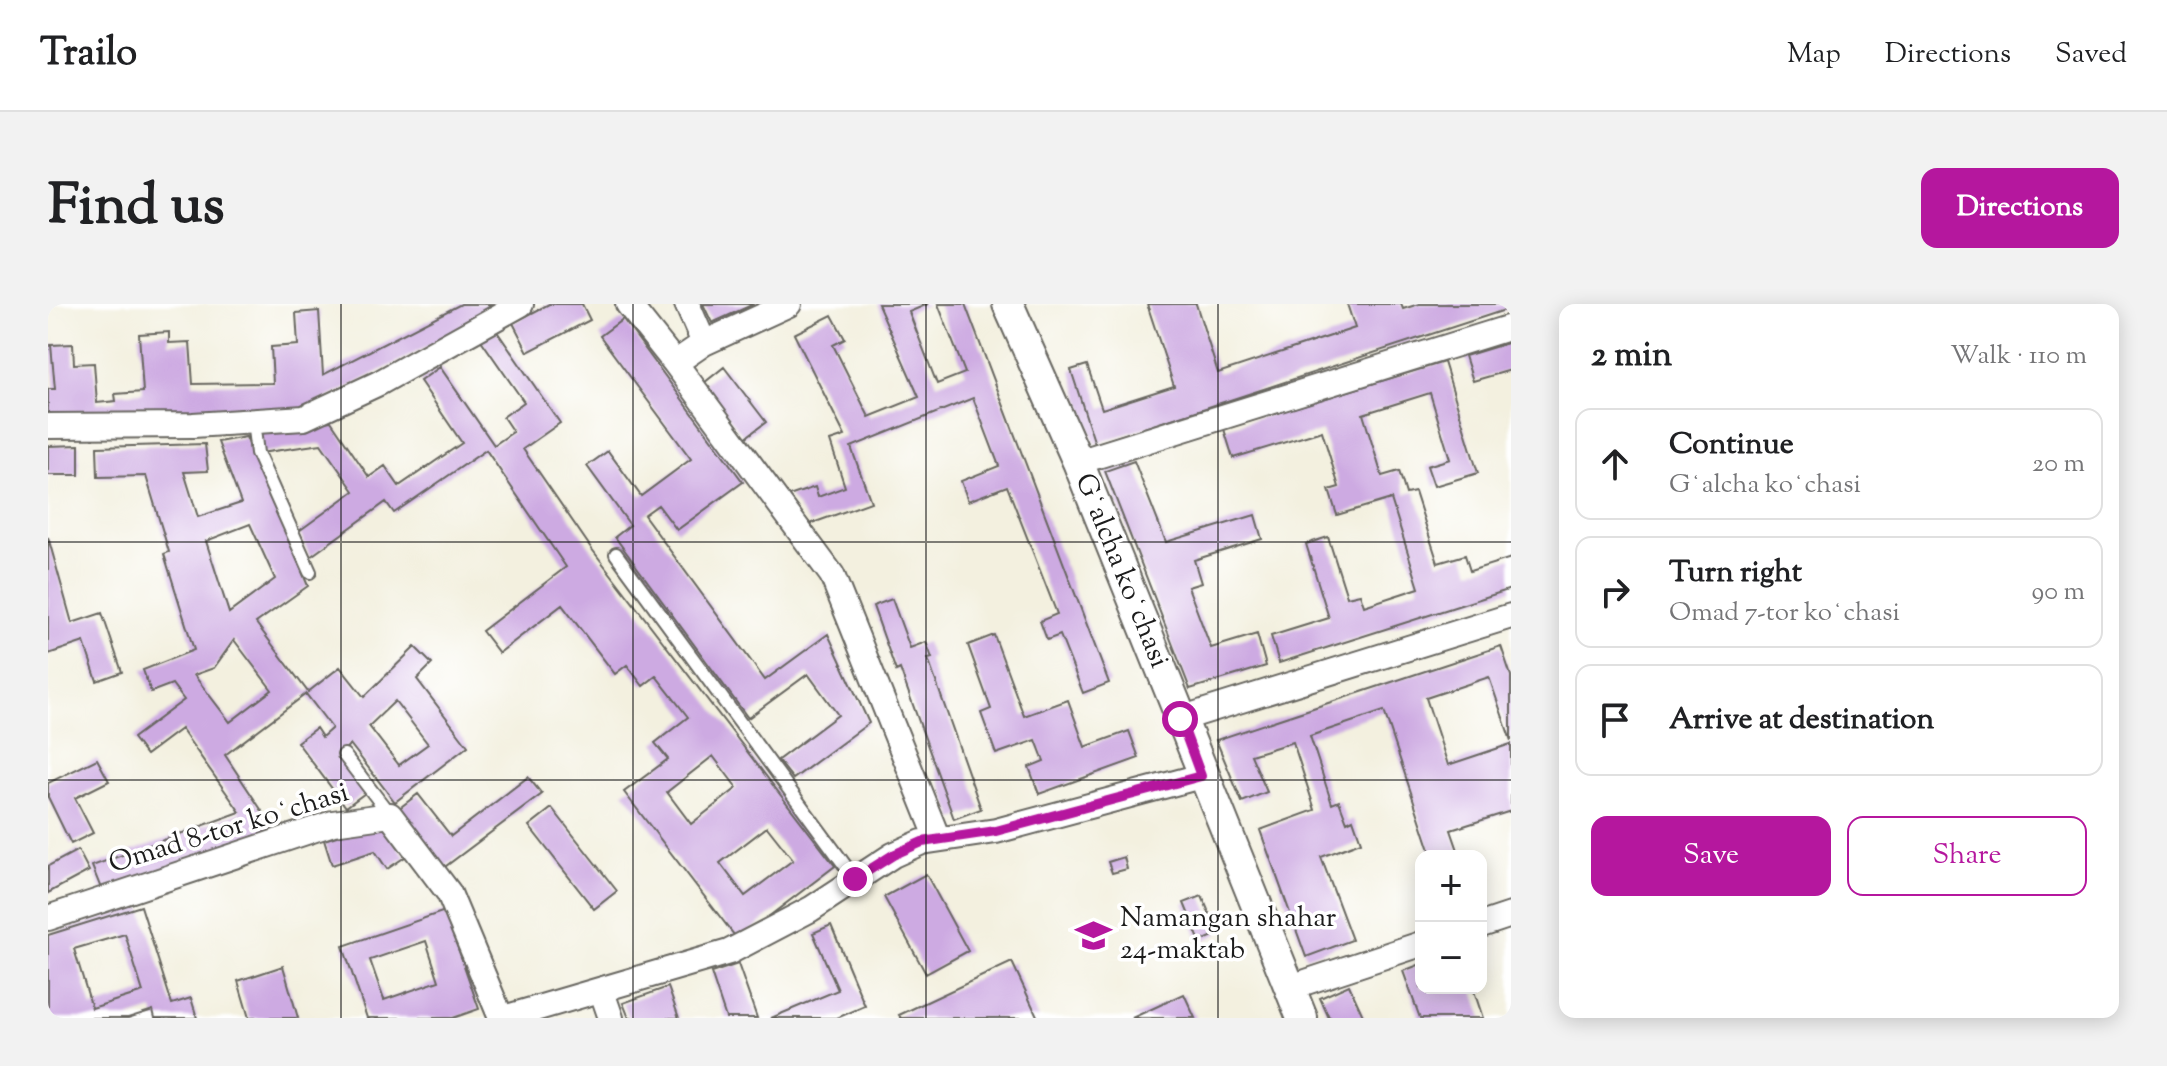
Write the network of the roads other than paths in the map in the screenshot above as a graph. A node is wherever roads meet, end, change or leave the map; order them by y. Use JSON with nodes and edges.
{"nodes":[{"id":1,"x":521,"y":304,"type":"edge"},
{"id":2,"x":628,"y":304,"type":"edge"},
{"id":3,"x":687,"y":304,"type":"edge"},
{"id":4,"x":789,"y":304,"type":"edge"},
{"id":5,"x":1008,"y":304,"type":"edge"},
{"id":6,"x":1511,"y":327,"type":"edge"},
{"id":7,"x":704,"y":343,"type":"junction"},
{"id":8,"x":675,"y":363,"type":"junction"},
{"id":9,"x":253,"y":422,"type":"junction"},
{"id":10,"x":48,"y":426,"type":"edge"},
{"id":11,"x":1078,"y":462,"type":"junction"},
{"id":12,"x":616,"y":554,"type":"dead end"},
{"id":13,"x":310,"y":572,"type":"dead end"},
{"id":14,"x":1511,"y":616,"type":"edge"},
{"id":15,"x":1180,"y":719,"type":"junction"},
{"id":16,"x":344,"y":755,"type":"dead end"},
{"id":17,"x":1201,"y":776,"type":"junction"},
{"id":18,"x":390,"y":815,"type":"junction"},
{"id":19,"x":938,"y":839,"type":"junction"},
{"id":20,"x":855,"y":879,"type":"junction"},
{"id":21,"x":1511,"y":915,"type":"edge"},
{"id":22,"x":48,"y":918,"type":"edge"},
{"id":23,"x":1487,"y":923,"type":"edge"},
{"id":24,"x":1415,"y":946,"type":"edge"},
{"id":25,"x":1288,"y":988,"type":"junction"},
{"id":26,"x":602,"y":992,"type":"junction"},
{"id":27,"x":503,"y":1018,"type":"edge"},
{"id":28,"x":611,"y":1018,"type":"edge"},
{"id":29,"x":1302,"y":1018,"type":"edge"}],
"edges":[{"from":1,"to":9,"type":"street"},
{"from":2,"to":8,"type":"street"},
{"from":3,"to":7,"type":"street"},
{"from":4,"to":7,"type":"street"},
{"from":5,"to":11,"type":"street","name":"Gʻalcha koʻchasi"},
{"from":6,"to":11,"type":"street"},
{"from":7,"to":8,"type":"street"},
{"from":8,"to":19,"type":"street"},
{"from":9,"to":10,"type":"street"},
{"from":9,"to":13,"type":"lane"},
{"from":11,"to":15,"type":"street","name":"Gʻalcha koʻchasi"},
{"from":12,"to":20,"type":"lane"},
{"from":14,"to":15,"type":"street"},
{"from":15,"to":17,"type":"street","name":"Gʻalcha koʻchasi"},
{"from":16,"to":18,"type":"lane"},
{"from":17,"to":19,"type":"street"},
{"from":17,"to":25,"type":"street","name":"Gʻalcha koʻchasi"},
{"from":18,"to":22,"type":"street","name":"Omad 8-tor koʻchasi"},
{"from":18,"to":27,"type":"street","name":"Omad 8-tor koʻchasi"},
{"from":19,"to":20,"type":"street"},
{"from":20,"to":26,"type":"street"},
{"from":21,"to":23,"type":"street"},
{"from":24,"to":25,"type":"street"},
{"from":25,"to":29,"type":"street","name":"Gʻalcha koʻchasi"},
{"from":26,"to":27,"type":"street"},
{"from":26,"to":28,"type":"street"}]}
